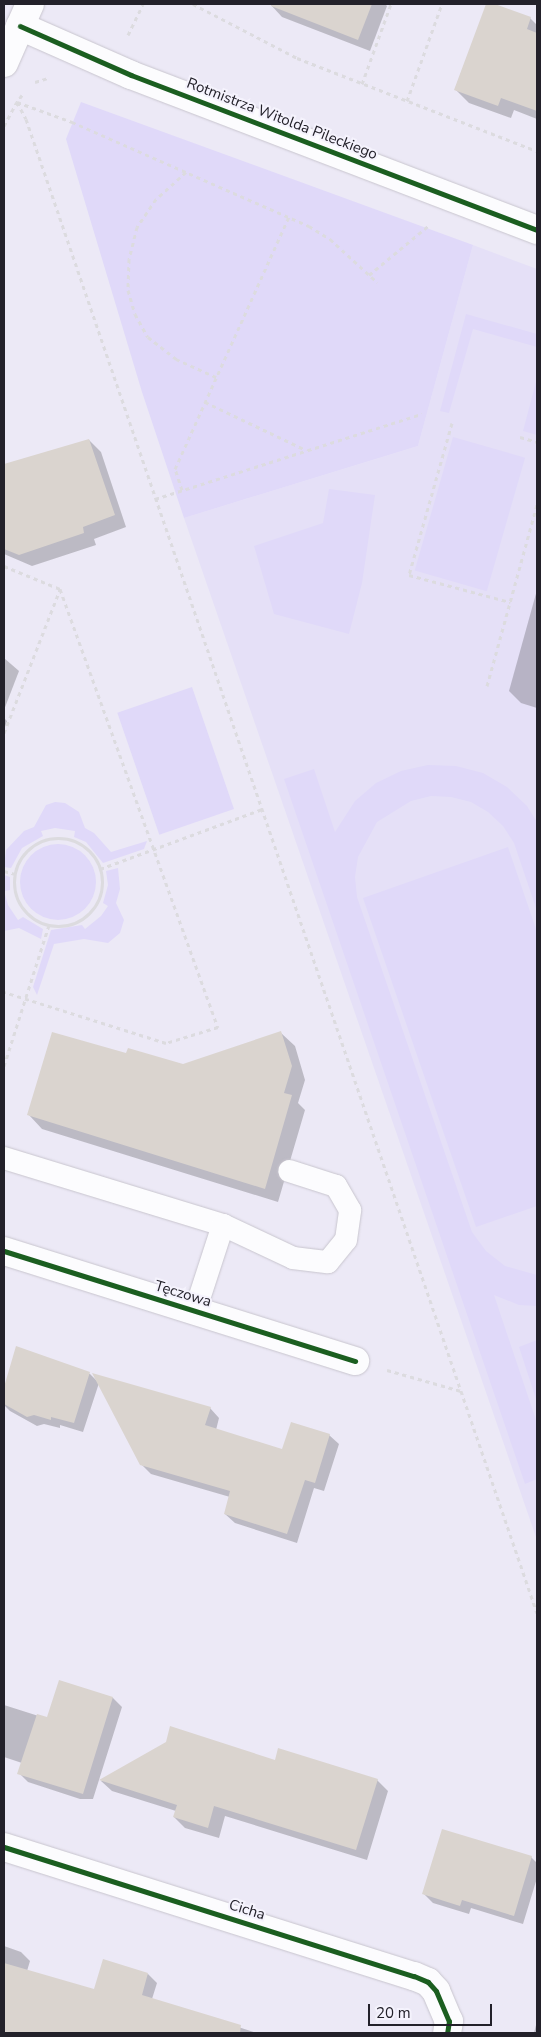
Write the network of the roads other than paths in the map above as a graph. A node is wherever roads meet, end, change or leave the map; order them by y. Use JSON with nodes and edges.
{"nodes":[{"id":1,"x":25,"y":15,"type":"edge"},
{"id":2,"x":4,"y":63,"type":"edge"},
{"id":3,"x":537,"y":230,"type":"edge"},
{"id":4,"x":4,"y":1158,"type":"edge"},
{"id":5,"x":289,"y":1171,"type":"dead end"},
{"id":6,"x":223,"y":1225,"type":"junction"},
{"id":7,"x":4,"y":1251,"type":"edge"},
{"id":8,"x":195,"y":1311,"type":"junction"},
{"id":9,"x":356,"y":1361,"type":"road end"},
{"id":10,"x":4,"y":1847,"type":"edge"},
{"id":11,"x":447,"y":2033,"type":"edge"}],
"edges":[{"from":1,"to":2,"type":"street"},
{"from":1,"to":3,"type":"street","name":"Rotmistrza Witolda Pileckiego"},
{"from":4,"to":6,"type":"lane"},
{"from":5,"to":6,"type":"lane"},
{"from":6,"to":8,"type":"lane"},
{"from":7,"to":8,"type":"street","name":"Tęczowa"},
{"from":8,"to":9,"type":"street","name":"Tęczowa"},
{"from":10,"to":11,"type":"street","name":"Cicha"}]}
